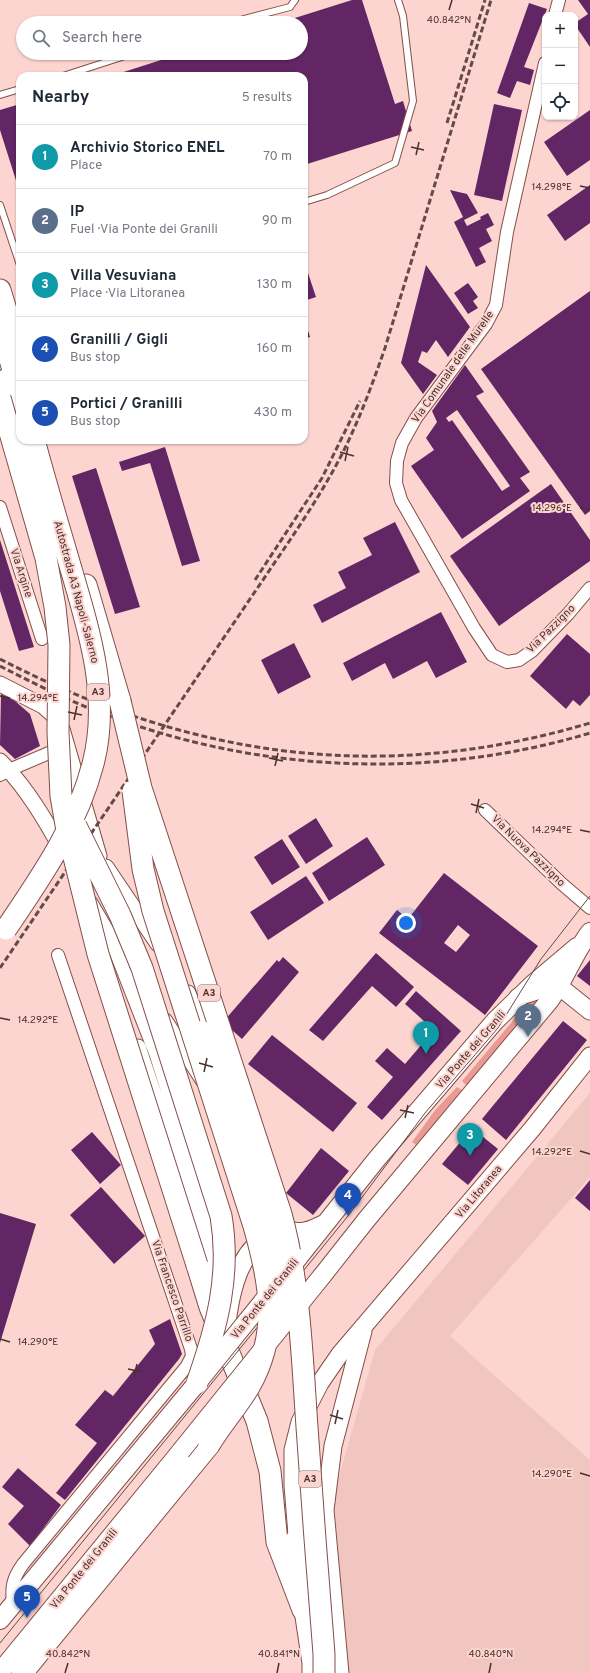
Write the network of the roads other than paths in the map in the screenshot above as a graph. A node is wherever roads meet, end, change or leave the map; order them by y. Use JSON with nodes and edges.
{"nodes":[{"id":1,"x":295,"y":0,"type":"edge"},
{"id":2,"x":398,"y":0,"type":"edge"},
{"id":3,"x":559,"y":0,"type":"edge"},
{"id":4,"x":556,"y":12,"type":"edge"},
{"id":5,"x":256,"y":16,"type":"edge"},
{"id":6,"x":112,"y":60,"type":"edge"},
{"id":7,"x":75,"y":72,"type":"edge"},
{"id":8,"x":542,"y":76,"type":"edge"},
{"id":9,"x":16,"y":90,"type":"edge"},
{"id":10,"x":0,"y":95,"type":"edge"},
{"id":11,"x":308,"y":201,"type":"edge"},
{"id":12,"x":0,"y":205,"type":"edge"},
{"id":13,"x":16,"y":256,"type":"edge"},
{"id":14,"x":0,"y":290,"type":"edge"},
{"id":15,"x":0,"y":325,"type":"edge"},
{"id":16,"x":16,"y":344,"type":"edge"},
{"id":17,"x":0,"y":356,"type":"edge"},
{"id":18,"x":16,"y":380,"type":"edge"},
{"id":19,"x":0,"y":398,"type":"edge"},
{"id":20,"x":16,"y":410,"type":"edge"},
{"id":21,"x":26,"y":444,"type":"edge"},
{"id":22,"x":35,"y":444,"type":"edge"},
{"id":23,"x":45,"y":444,"type":"edge"},
{"id":24,"x":0,"y":507,"type":"edge"},
{"id":25,"x":590,"y":588,"type":"edge"},
{"id":26,"x":42,"y":639,"type":"dead end"},
{"id":27,"x":508,"y":662,"type":"joint"},
{"id":28,"x":0,"y":684,"type":"edge"},
{"id":29,"x":120,"y":702,"type":"junction"},
{"id":30,"x":63,"y":751,"type":"junction"},
{"id":31,"x":3,"y":769,"type":"edge"},
{"id":32,"x":485,"y":810,"type":"dead end"},
{"id":33,"x":97,"y":851,"type":"junction"},
{"id":34,"x":93,"y":908,"type":"junction"},
{"id":35,"x":590,"y":908,"type":"edge"},
{"id":36,"x":3,"y":925,"type":"edge"},
{"id":37,"x":585,"y":939,"type":"edge"},
{"id":38,"x":58,"y":955,"type":"dead end"},
{"id":39,"x":560,"y":987,"type":"junction"},
{"id":40,"x":518,"y":997,"type":"junction"},
{"id":41,"x":590,"y":1011,"type":"edge"},
{"id":42,"x":590,"y":1056,"type":"edge"},
{"id":43,"x":325,"y":1224,"type":"junction"},
{"id":44,"x":281,"y":1230,"type":"junction"},
{"id":45,"x":278,"y":1253,"type":"junction"},
{"id":46,"x":223,"y":1283,"type":"junction"},
{"id":47,"x":296,"y":1284,"type":"junction"},
{"id":48,"x":210,"y":1308,"type":"junction"},
{"id":49,"x":364,"y":1325,"type":"junction"},
{"id":50,"x":224,"y":1342,"type":"junction"},
{"id":51,"x":197,"y":1383,"type":"junction"},
{"id":52,"x":209,"y":1445,"type":"junction"},
{"id":53,"x":293,"y":1485,"type":"junction"},
{"id":54,"x":326,"y":1536,"type":"junction"},
{"id":55,"x":297,"y":1538,"type":"junction"},
{"id":56,"x":277,"y":1542,"type":"junction"},
{"id":57,"x":13,"y":1604,"type":"junction"},
{"id":58,"x":303,"y":1610,"type":"junction"},
{"id":59,"x":0,"y":1620,"type":"edge"},
{"id":60,"x":0,"y":1672,"type":"edge"},
{"id":61,"x":22,"y":1673,"type":"edge"},
{"id":62,"x":311,"y":1673,"type":"edge"},
{"id":63,"x":324,"y":1673,"type":"edge"},
{"id":64,"x":340,"y":1673,"type":"edge"}],
"edges":[{"from":1,"to":5,"type":"lane"},
{"from":2,"to":11,"type":"lane"},
{"from":3,"to":4,"type":"street"},
{"from":6,"to":7,"type":"lane"},
{"from":8,"to":27,"type":"street","name":"Via Comunale delle Murelle"},
{"from":9,"to":10,"type":"lane"},
{"from":12,"to":13,"type":"lane"},
{"from":14,"to":16,"type":"highway"},
{"from":15,"to":18,"type":"highway"},
{"from":17,"to":20,"type":"highway"},
{"from":19,"to":30,"type":"highway","bridge":true},
{"from":21,"to":36,"type":"highway","name":"Autostrada A3 Napoli-Salerno","number":"A3"},
{"from":22,"to":36,"type":"highway","name":"Autostrada A3 Napoli-Salerno","number":"A3","bridge":true},
{"from":23,"to":29,"type":"highway","number":"A3"},
{"from":24,"to":26,"type":"street","name":"Via Argine"},
{"from":25,"to":27,"type":"street","name":"Via Pazzigno"},
{"from":28,"to":30,"type":"street"},
{"from":29,"to":47,"type":"highway","number":"A3","bridge":true},
{"from":29,"to":52,"type":"highway","number":"A3","bridge":true},
{"from":30,"to":31,"type":"street"},
{"from":30,"to":33,"type":"street"},
{"from":30,"to":46,"type":"highway","bridge":true},
{"from":30,"to":48,"type":"highway","bridge":true},
{"from":31,"to":34,"type":"street"},
{"from":32,"to":35,"type":"street","name":"Via Nuova Pazzigno"},
{"from":33,"to":44,"type":"street"},
{"from":33,"to":45,"type":"street","bridge":true},
{"from":34,"to":46,"type":"street","bridge":true},
{"from":34,"to":48,"type":"street"},
{"from":37,"to":39,"type":"main road","name":"Via Ponte dei Granili"},
{"from":37,"to":40,"type":"main road","name":"Via Ponte dei Granili"},
{"from":38,"to":57,"type":"street","name":"Via Francesco Parrillo"},
{"from":39,"to":40,"type":"main road"},
{"from":39,"to":41,"type":"main road"},
{"from":39,"to":60,"type":"main road","name":"Via Ponte dei Granili","bridge":true},
{"from":40,"to":43,"type":"main road","name":"Via Ponte dei Granili"},
{"from":42,"to":49,"type":"main road","name":"Via Litoranea"},
{"from":43,"to":44,"type":"main road"},
{"from":43,"to":51,"type":"main road","name":"Via Ponte dei Granili","bridge":true},
{"from":44,"to":50,"type":"main road"},
{"from":45,"to":47,"type":"street","bridge":true},
{"from":45,"to":52,"type":"street","bridge":true},
{"from":46,"to":51,"type":"highway","bridge":true},
{"from":47,"to":63,"type":"highway","number":"A3","bridge":true},
{"from":48,"to":50,"type":"highway"},
{"from":49,"to":53,"type":"main road","name":"Via Litoranea"},
{"from":49,"to":54,"type":"main road"},
{"from":50,"to":56,"type":"highway"},
{"from":51,"to":57,"type":"main road","name":"Via Ponte dei Granili"},
{"from":52,"to":61,"type":"highway","number":"A3"},
{"from":53,"to":54,"type":"main road"},
{"from":53,"to":55,"type":"main road","name":"Via Litoranea"},
{"from":54,"to":64,"type":"main road"},
{"from":55,"to":56,"type":"highway"},
{"from":55,"to":58,"type":"main road","name":"Via Litoranea"},
{"from":56,"to":58,"type":"highway"},
{"from":57,"to":59,"type":"main road","name":"Via Ponte dei Granili"},
{"from":58,"to":62,"type":"main road","name":"Via Litoranea"}]}
